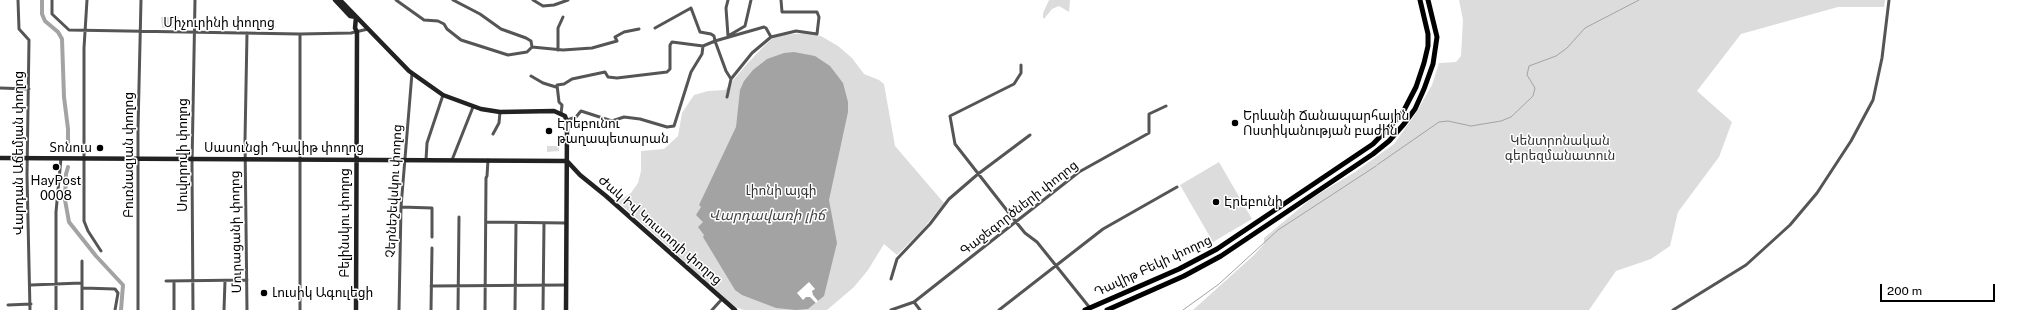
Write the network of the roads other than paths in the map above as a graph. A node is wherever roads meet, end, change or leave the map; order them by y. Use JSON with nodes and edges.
{"nodes":[{"id":1,"x":18,"y":0,"type":"edge"},
{"id":2,"x":52,"y":0,"type":"edge"},
{"id":3,"x":87,"y":0,"type":"edge"},
{"id":4,"x":141,"y":0,"type":"edge"},
{"id":5,"x":195,"y":0,"type":"edge"},
{"id":6,"x":335,"y":0,"type":"edge"},
{"id":7,"x":340,"y":0,"type":"edge"},
{"id":8,"x":396,"y":0,"type":"edge"},
{"id":9,"x":453,"y":0,"type":"edge"},
{"id":10,"x":533,"y":0,"type":"edge"},
{"id":11,"x":568,"y":0,"type":"edge"},
{"id":12,"x":728,"y":0,"type":"edge"},
{"id":13,"x":751,"y":0,"type":"edge"},
{"id":14,"x":781,"y":0,"type":"edge"},
{"id":15,"x":1420,"y":0,"type":"edge"},
{"id":16,"x":1428,"y":0,"type":"edge"},
{"id":17,"x":1889,"y":0,"type":"edge"},
{"id":18,"x":356,"y":17,"type":"junction"},
{"id":19,"x":563,"y":17,"type":"dead end"},
{"id":20,"x":655,"y":28,"type":"dead end"},
{"id":21,"x":368,"y":29,"type":"junction"},
{"id":22,"x":639,"y":29,"type":"dead end"},
{"id":23,"x":86,"y":31,"type":"junction"},
{"id":24,"x":357,"y":32,"type":"junction"},
{"id":25,"x":140,"y":33,"type":"junction"},
{"id":26,"x":195,"y":33,"type":"junction"},
{"id":27,"x":247,"y":33,"type":"junction"},
{"id":28,"x":300,"y":34,"type":"junction"},
{"id":29,"x":728,"y":36,"type":"junction"},
{"id":30,"x":771,"y":37,"type":"junction"},
{"id":31,"x":715,"y":41,"type":"junction"},
{"id":32,"x":703,"y":46,"type":"junction"},
{"id":33,"x":532,"y":47,"type":"junction"},
{"id":34,"x":558,"y":50,"type":"junction"},
{"id":35,"x":1021,"y":64,"type":"dead end"},
{"id":36,"x":412,"y":73,"type":"junction"},
{"id":37,"x":531,"y":76,"type":"dead end"},
{"id":38,"x":731,"y":80,"type":"junction"},
{"id":39,"x":556,"y":87,"type":"junction"},
{"id":40,"x":0,"y":88,"type":"edge"},
{"id":41,"x":29,"y":89,"type":"junction"},
{"id":42,"x":443,"y":95,"type":"junction"},
{"id":43,"x":727,"y":97,"type":"dead end"},
{"id":44,"x":1166,"y":106,"type":"dead end"},
{"id":45,"x":473,"y":108,"type":"junction"},
{"id":46,"x":500,"y":112,"type":"junction"},
{"id":47,"x":561,"y":114,"type":"junction"},
{"id":48,"x":567,"y":120,"type":"junction"},
{"id":49,"x":493,"y":134,"type":"dead end"},
{"id":50,"x":1030,"y":135,"type":"dead end"},
{"id":51,"x":0,"y":158,"type":"edge"},
{"id":52,"x":28,"y":158,"type":"junction"},
{"id":53,"x":61,"y":158,"type":"junction"},
{"id":54,"x":85,"y":158,"type":"junction"},
{"id":55,"x":192,"y":158,"type":"junction"},
{"id":56,"x":138,"y":159,"type":"junction"},
{"id":57,"x":245,"y":159,"type":"junction"},
{"id":58,"x":301,"y":159,"type":"junction"},
{"id":59,"x":356,"y":159,"type":"junction"},
{"id":60,"x":404,"y":160,"type":"junction"},
{"id":61,"x":426,"y":160,"type":"junction"},
{"id":62,"x":452,"y":160,"type":"junction"},
{"id":63,"x":488,"y":160,"type":"junction"},
{"id":64,"x":570,"y":163,"type":"junction"},
{"id":65,"x":978,"y":174,"type":"junction"},
{"id":66,"x":1177,"y":187,"type":"dead end"},
{"id":67,"x":401,"y":207,"type":"junction"},
{"id":68,"x":459,"y":217,"type":"dead end"},
{"id":69,"x":486,"y":222,"type":"junction"},
{"id":70,"x":1016,"y":222,"type":"junction"},
{"id":71,"x":516,"y":223,"type":"junction"},
{"id":72,"x":544,"y":223,"type":"junction"},
{"id":73,"x":566,"y":223,"type":"junction"},
{"id":74,"x":432,"y":237,"type":"dead end"},
{"id":75,"x":432,"y":248,"type":"dead end"},
{"id":76,"x":100,"y":251,"type":"dead end"},
{"id":77,"x":82,"y":261,"type":"dead end"},
{"id":78,"x":1056,"y":266,"type":"junction"},
{"id":79,"x":891,"y":279,"type":"dead end"},
{"id":80,"x":225,"y":280,"type":"junction"},
{"id":81,"x":247,"y":280,"type":"junction"},
{"id":82,"x":166,"y":281,"type":"dead end"},
{"id":83,"x":174,"y":281,"type":"junction"},
{"id":84,"x":194,"y":281,"type":"junction"},
{"id":85,"x":82,"y":283,"type":"junction"},
{"id":86,"x":56,"y":284,"type":"junction"},
{"id":87,"x":31,"y":285,"type":"junction"},
{"id":88,"x":544,"y":285,"type":"junction"},
{"id":89,"x":431,"y":286,"type":"junction"},
{"id":90,"x":458,"y":286,"type":"junction"},
{"id":91,"x":485,"y":286,"type":"junction"},
{"id":92,"x":514,"y":286,"type":"junction"},
{"id":93,"x":566,"y":286,"type":"junction"},
{"id":94,"x":83,"y":288,"type":"junction"},
{"id":95,"x":722,"y":299,"type":"junction"},
{"id":96,"x":914,"y":302,"type":"junction"},
{"id":97,"x":31,"y":304,"type":"junction"},
{"id":98,"x":8,"y":305,"type":"dead end"},
{"id":99,"x":1087,"y":309,"type":"edge"},
{"id":100,"x":30,"y":310,"type":"edge"},
{"id":101,"x":56,"y":310,"type":"edge"},
{"id":102,"x":82,"y":310,"type":"edge"},
{"id":103,"x":115,"y":310,"type":"edge"},
{"id":104,"x":138,"y":310,"type":"edge"},
{"id":105,"x":174,"y":310,"type":"edge"},
{"id":106,"x":193,"y":310,"type":"edge"},
{"id":107,"x":224,"y":310,"type":"edge"},
{"id":108,"x":247,"y":310,"type":"edge"},
{"id":109,"x":300,"y":310,"type":"edge"},
{"id":110,"x":356,"y":310,"type":"edge"},
{"id":111,"x":399,"y":310,"type":"edge"},
{"id":112,"x":431,"y":310,"type":"edge"},
{"id":113,"x":458,"y":310,"type":"edge"},
{"id":114,"x":485,"y":310,"type":"edge"},
{"id":115,"x":514,"y":310,"type":"edge"},
{"id":116,"x":544,"y":310,"type":"edge"},
{"id":117,"x":566,"y":310,"type":"edge"},
{"id":118,"x":712,"y":310,"type":"edge"},
{"id":119,"x":735,"y":310,"type":"edge"},
{"id":120,"x":891,"y":310,"type":"edge"},
{"id":121,"x":920,"y":310,"type":"edge"},
{"id":122,"x":999,"y":310,"type":"edge"},
{"id":123,"x":1107,"y":310,"type":"edge"},
{"id":124,"x":1673,"y":310,"type":"edge"}],
"edges":[{"from":1,"to":41,"type":"street","name":"Վարդան Աճեմյան փողոց"},
{"from":2,"to":23,"type":"street","name":"Միչուրինի փողոց"},
{"from":3,"to":23,"type":"street"},
{"from":4,"to":25,"type":"street","name":"Բուռնազյան փողոց"},
{"from":5,"to":26,"type":"street","name":"Սուվորովի փողոց"},
{"from":6,"to":18,"type":"main road"},
{"from":7,"to":18,"type":"main road"},
{"from":8,"to":33,"type":"street"},
{"from":9,"to":33,"type":"street"},
{"from":10,"to":11,"type":"street"},
{"from":12,"to":29,"type":"street"},
{"from":13,"to":29,"type":"street"},
{"from":14,"to":30,"type":"street"},
{"from":15,"to":99,"type":"main road","name":"Դավիթ Բեկի փողոց"},
{"from":16,"to":123,"type":"main road","name":"Դավիթ Բեկի փողոց"},
{"from":17,"to":124,"type":"street"},
{"from":18,"to":21,"type":"main road"},
{"from":18,"to":24,"type":"main road","name":"Բելինսկու փողոց"},
{"from":19,"to":34,"type":"street"},
{"from":20,"to":31,"type":"street"},
{"from":21,"to":24,"type":"street","name":"Միչուրինի փողոց"},
{"from":21,"to":36,"type":"main road"},
{"from":22,"to":34,"type":"street"},
{"from":23,"to":25,"type":"street","name":"Միչուրինի փողոց"},
{"from":23,"to":54,"type":"street"},
{"from":24,"to":28,"type":"street","name":"Միչուրինի փողոց"},
{"from":24,"to":59,"type":"main road","name":"Բելինսկու փողոց"},
{"from":25,"to":26,"type":"street","name":"Միչուրինի փողոց"},
{"from":25,"to":56,"type":"street","name":"Բուռնազյան փողոց"},
{"from":26,"to":27,"type":"street","name":"Միչուրինի փողոց"},
{"from":26,"to":55,"type":"street","name":"Սուվորովի փողոց"},
{"from":27,"to":28,"type":"street","name":"Միչուրինի փողոց"},
{"from":27,"to":57,"type":"street","name":"Մուրացանի փողոց"},
{"from":28,"to":58,"type":"street"},
{"from":29,"to":30,"type":"street"},
{"from":29,"to":31,"type":"street"},
{"from":30,"to":38,"type":"street"},
{"from":31,"to":32,"type":"street"},
{"from":31,"to":38,"type":"street"},
{"from":32,"to":39,"type":"street"},
{"from":32,"to":48,"type":"street"},
{"from":33,"to":34,"type":"street"},
{"from":35,"to":65,"type":"street"},
{"from":36,"to":42,"type":"main road"},
{"from":36,"to":60,"type":"street","name":"Չերնեշեվսկու փողոց"},
{"from":37,"to":39,"type":"street"},
{"from":38,"to":43,"type":"street"},
{"from":39,"to":47,"type":"street"},
{"from":40,"to":41,"type":"street"},
{"from":41,"to":52,"type":"street","name":"Վարդան Աճեմյան փողոց"},
{"from":42,"to":45,"type":"main road"},
{"from":42,"to":61,"type":"street"},
{"from":44,"to":70,"type":"street","name":"Գաջեգործների փողոց"},
{"from":45,"to":46,"type":"main road"},
{"from":45,"to":62,"type":"street"},
{"from":46,"to":47,"type":"main road"},
{"from":46,"to":49,"type":"street"},
{"from":47,"to":48,"type":"main road"},
{"from":48,"to":64,"type":"main road"},
{"from":50,"to":65,"type":"street"},
{"from":51,"to":52,"type":"main road","name":"Սասունցի Դավիթ փողոց"},
{"from":52,"to":53,"type":"main road","name":"Սասունցի Դավիթ փողոց"},
{"from":52,"to":87,"type":"street","name":"Վարդան Աճեմյան փողոց"},
{"from":53,"to":54,"type":"main road","name":"Սասունցի Դավիթ փողոց"},
{"from":53,"to":86,"type":"street"},
{"from":54,"to":56,"type":"main road","name":"Սասունցի Դավիթ փողոց"},
{"from":54,"to":76,"type":"street"},
{"from":55,"to":56,"type":"main road","name":"Սասունցի Դավիթ փողոց"},
{"from":55,"to":57,"type":"main road","name":"Սասունցի Դավիթ փողոց"},
{"from":55,"to":84,"type":"street","name":"Սուվորովի փողոց"},
{"from":56,"to":104,"type":"street","name":"Բուռնազյան փողոց"},
{"from":57,"to":58,"type":"main road","name":"Սասունցի Դավիթ փողոց"},
{"from":57,"to":81,"type":"street","name":"Մուրացանի փողոց"},
{"from":58,"to":59,"type":"main road","name":"Սասունցի Դավիթ փողոց"},
{"from":58,"to":109,"type":"street"},
{"from":59,"to":60,"type":"main road","name":"Սասունցի Դավիթ փողոց"},
{"from":59,"to":110,"type":"main road","name":"Բելինսկու փողոց"},
{"from":60,"to":61,"type":"main road","name":"Սասունցի Դավիթ փողոց"},
{"from":60,"to":67,"type":"street","name":"Չերնեշեվսկու փողոց"},
{"from":61,"to":62,"type":"main road","name":"Սասունցի Դավիթ փողոց"},
{"from":62,"to":63,"type":"main road","name":"Սասունցի Դավիթ փողոց"},
{"from":63,"to":64,"type":"main road","name":"Սասունցի Դավիթ փողոց"},
{"from":63,"to":69,"type":"street"},
{"from":64,"to":73,"type":"main road"},
{"from":64,"to":95,"type":"main road","name":"Ժակ Իվ Կուստոյի փողոց"},
{"from":65,"to":70,"type":"street"},
{"from":65,"to":79,"type":"street"},
{"from":66,"to":78,"type":"street"},
{"from":67,"to":74,"type":"street"},
{"from":67,"to":111,"type":"street","name":"Չերնեշեվսկու փողոց"},
{"from":68,"to":90,"type":"street"},
{"from":69,"to":71,"type":"street"},
{"from":69,"to":91,"type":"street"},
{"from":70,"to":78,"type":"street"},
{"from":70,"to":96,"type":"street","name":"Գաջեգործների փողոց"},
{"from":71,"to":72,"type":"street"},
{"from":71,"to":92,"type":"street"},
{"from":72,"to":73,"type":"street"},
{"from":72,"to":88,"type":"street"},
{"from":73,"to":93,"type":"main road"},
{"from":75,"to":89,"type":"street"},
{"from":77,"to":85,"type":"street"},
{"from":78,"to":99,"type":"street"},
{"from":78,"to":122,"type":"street"},
{"from":80,"to":81,"type":"street"},
{"from":80,"to":84,"type":"street"},
{"from":80,"to":107,"type":"street"},
{"from":81,"to":108,"type":"street","name":"Մուրացանի փողոց"},
{"from":82,"to":83,"type":"street"},
{"from":83,"to":84,"type":"street"},
{"from":83,"to":105,"type":"street"},
{"from":84,"to":106,"type":"street","name":"Սուվորովի փողոց"},
{"from":85,"to":86,"type":"street"},
{"from":85,"to":94,"type":"street"},
{"from":86,"to":87,"type":"street"},
{"from":86,"to":101,"type":"street"},
{"from":87,"to":97,"type":"street","name":"Վարդան Աճեմյան փողոց"},
{"from":88,"to":92,"type":"street"},
{"from":88,"to":93,"type":"street"},
{"from":88,"to":116,"type":"street"},
{"from":89,"to":90,"type":"street"},
{"from":89,"to":112,"type":"street"},
{"from":90,"to":91,"type":"street"},
{"from":90,"to":113,"type":"street"},
{"from":91,"to":92,"type":"street"},
{"from":91,"to":114,"type":"street"},
{"from":92,"to":115,"type":"street"},
{"from":93,"to":117,"type":"main road"},
{"from":94,"to":102,"type":"street"},
{"from":94,"to":103,"type":"street"},
{"from":95,"to":118,"type":"street"},
{"from":95,"to":119,"type":"main road","name":"Ժակ Իվ Կուստոյի փողոց"},
{"from":96,"to":120,"type":"street","name":"Գաջեգործների փողոց"},
{"from":96,"to":121,"type":"street"},
{"from":97,"to":98,"type":"street"},
{"from":97,"to":100,"type":"street","name":"Վարդան Աճեմյան փողոց"}]}
